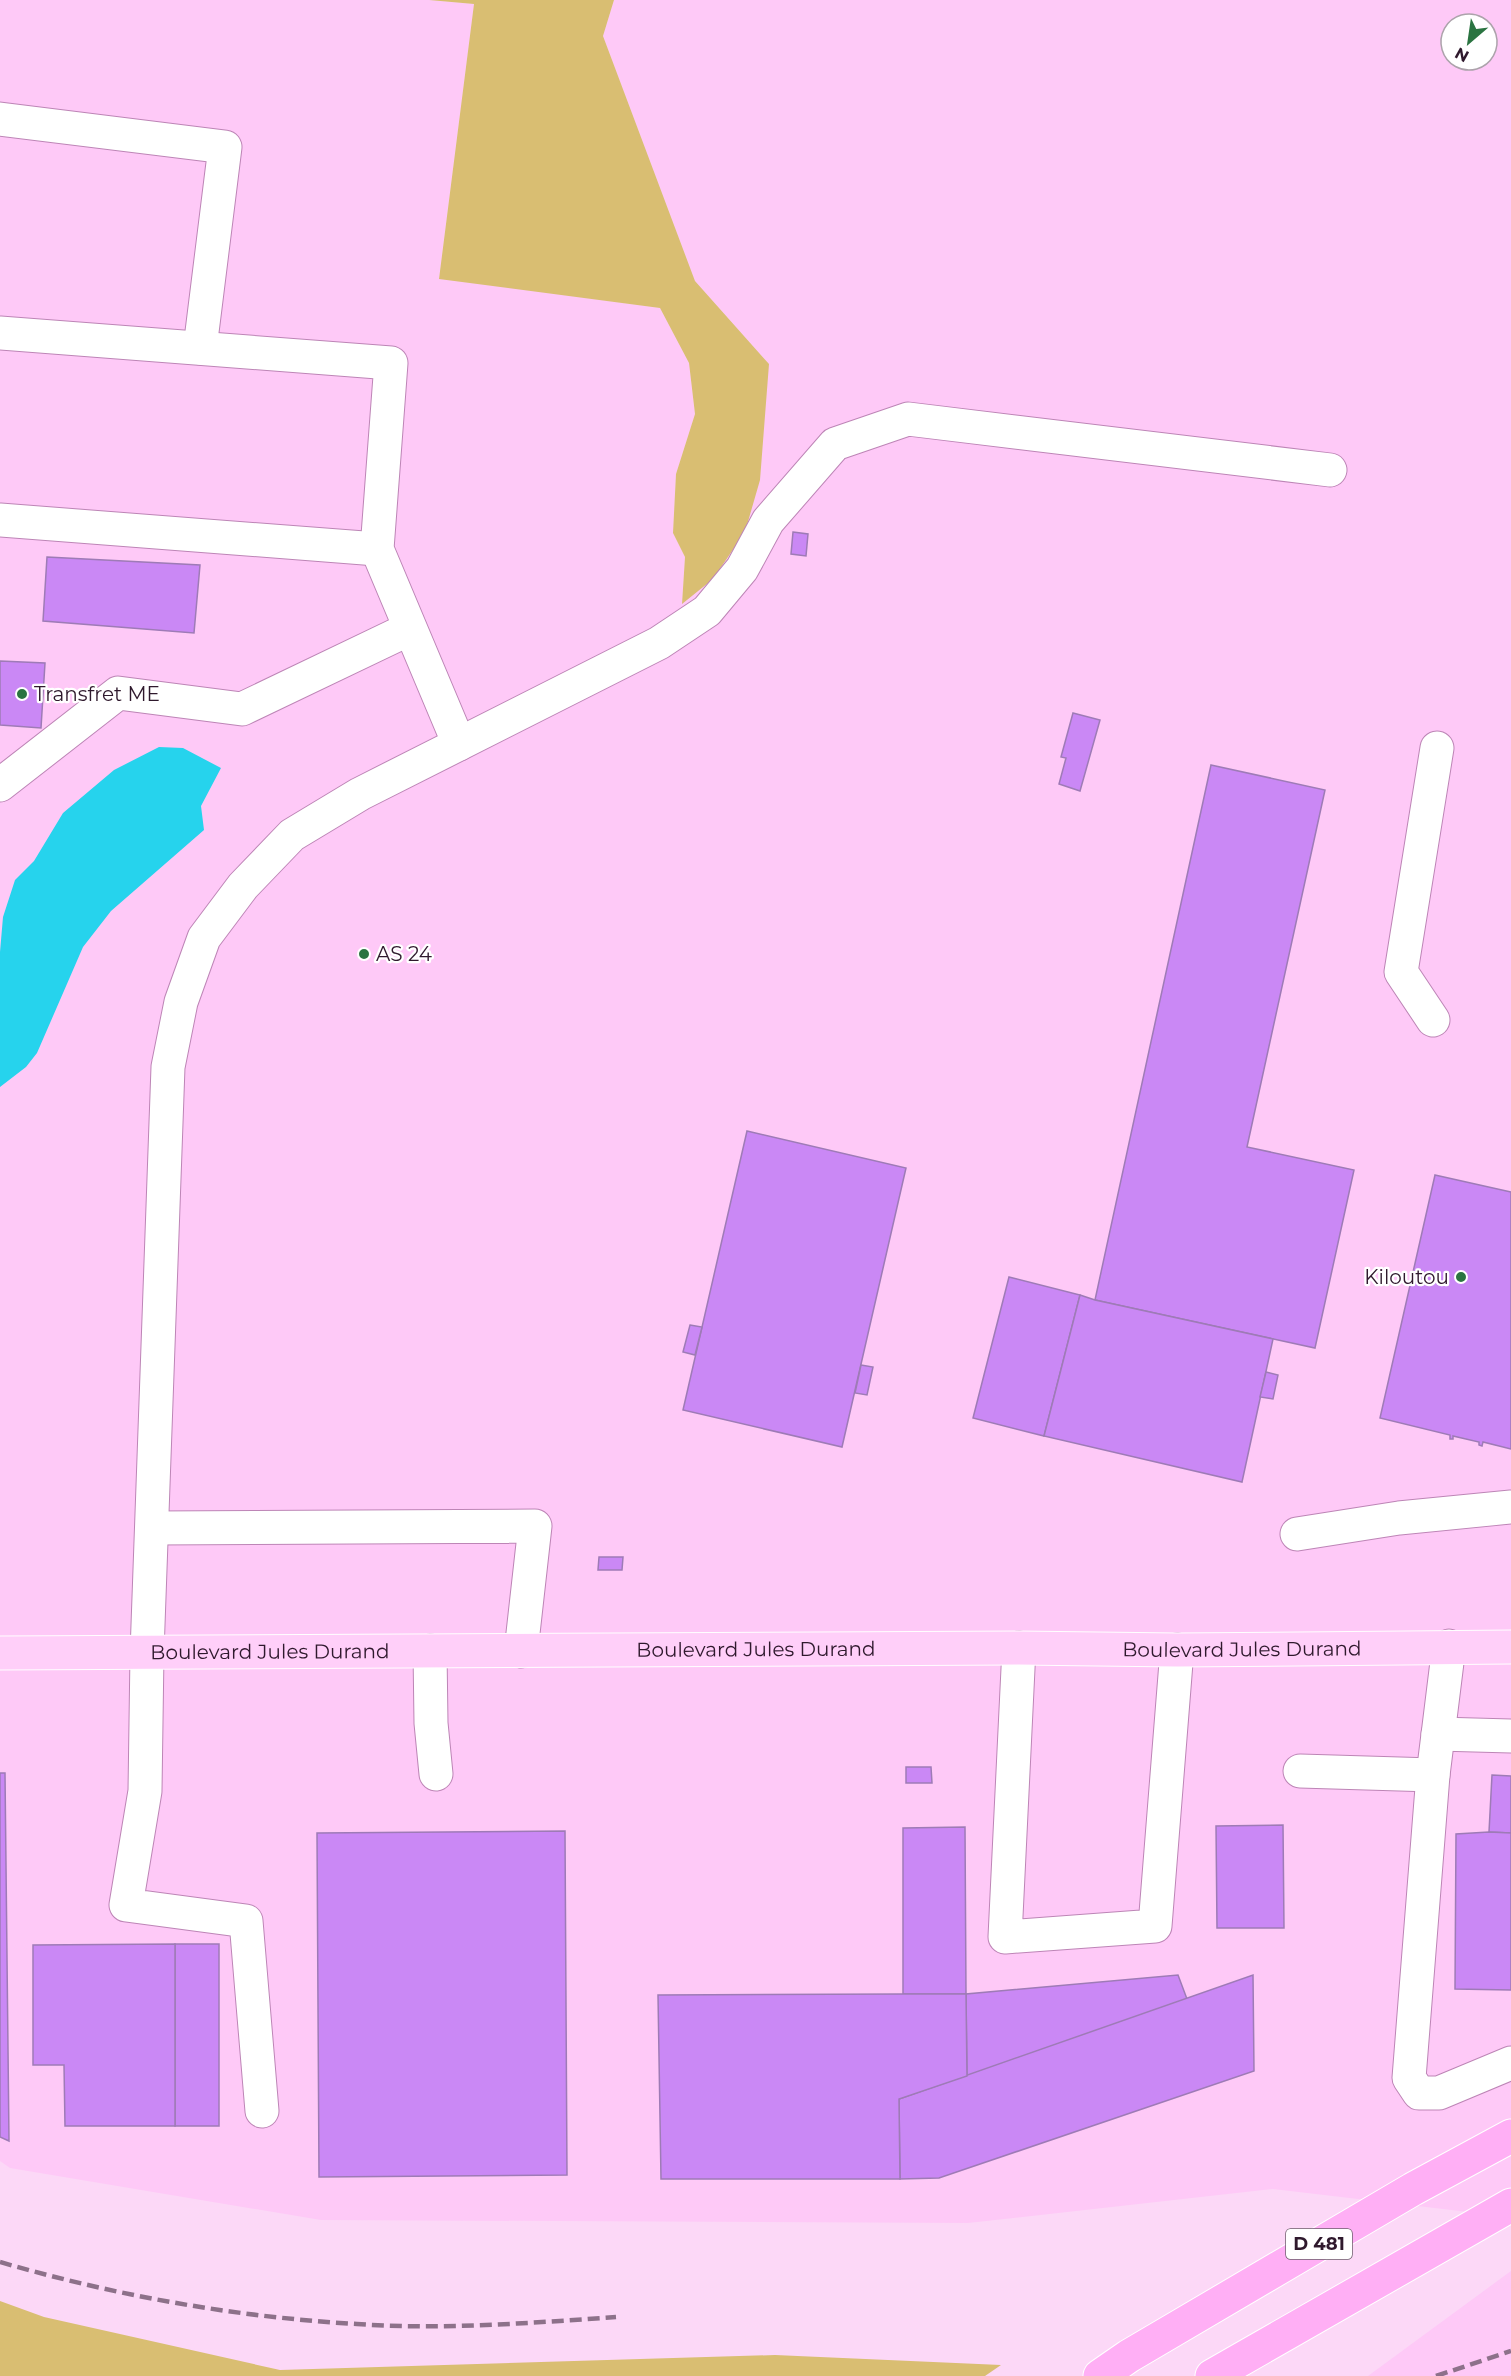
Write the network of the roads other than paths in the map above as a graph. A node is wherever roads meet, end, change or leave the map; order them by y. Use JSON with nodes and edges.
{"nodes":[{"id":1,"x":0,"y":119,"type":"edge"},
{"id":2,"x":0,"y":333,"type":"edge"},
{"id":3,"x":200,"y":348,"type":"junction"},
{"id":4,"x":1330,"y":470,"type":"dead end"},
{"id":5,"x":0,"y":520,"type":"edge"},
{"id":6,"x":377,"y":549,"type":"junction"},
{"id":7,"x":409,"y":629,"type":"junction"},
{"id":8,"x":459,"y":744,"type":"junction"},
{"id":9,"x":1437,"y":748,"type":"dead end"},
{"id":10,"x":0,"y":785,"type":"edge"},
{"id":11,"x":1433,"y":1020,"type":"dead end"},
{"id":12,"x":1511,"y":1507,"type":"edge"},
{"id":13,"x":153,"y":1527,"type":"junction"},
{"id":14,"x":1297,"y":1534,"type":"dead end"},
{"id":15,"x":1449,"y":1646,"type":"junction"},
{"id":16,"x":1511,"y":1647,"type":"edge"},
{"id":17,"x":1019,"y":1648,"type":"junction"},
{"id":18,"x":1177,"y":1650,"type":"junction"},
{"id":19,"x":430,"y":1651,"type":"junction"},
{"id":20,"x":521,"y":1651,"type":"junction"},
{"id":21,"x":0,"y":1653,"type":"edge"},
{"id":22,"x":147,"y":1653,"type":"junction"},
{"id":23,"x":1438,"y":1734,"type":"junction"},
{"id":24,"x":1511,"y":1736,"type":"edge"},
{"id":25,"x":1300,"y":1771,"type":"dead end"},
{"id":26,"x":436,"y":1774,"type":"dead end"},
{"id":27,"x":1432,"y":1775,"type":"junction"},
{"id":28,"x":1511,"y":2063,"type":"edge"},
{"id":29,"x":262,"y":2111,"type":"dead end"},
{"id":30,"x":1511,"y":2136,"type":"edge"},
{"id":31,"x":1511,"y":2205,"type":"edge"},
{"id":32,"x":1100,"y":2376,"type":"edge"},
{"id":33,"x":1212,"y":2376,"type":"edge"}],
"edges":[{"from":1,"to":3,"type":"lane"},
{"from":2,"to":3,"type":"lane"},
{"from":3,"to":6,"type":"lane"},
{"from":4,"to":8,"type":"lane"},
{"from":5,"to":6,"type":"lane"},
{"from":6,"to":7,"type":"lane"},
{"from":7,"to":8,"type":"lane"},
{"from":7,"to":10,"type":"lane"},
{"from":8,"to":13,"type":"lane"},
{"from":9,"to":11,"type":"lane"},
{"from":12,"to":14,"type":"lane"},
{"from":13,"to":20,"type":"lane"},
{"from":13,"to":22,"type":"lane"},
{"from":15,"to":16,"type":"main road","name":"Boulevard Jules Durand"},
{"from":15,"to":18,"type":"main road","name":"Boulevard Jules Durand"},
{"from":15,"to":23,"type":"lane"},
{"from":17,"to":18,"type":"main road","name":"Boulevard Jules Durand"},
{"from":17,"to":18,"type":"lane"},
{"from":17,"to":20,"type":"main road","name":"Boulevard Jules Durand"},
{"from":19,"to":20,"type":"main road","name":"Boulevard Jules Durand"},
{"from":19,"to":22,"type":"main road","name":"Boulevard Jules Durand"},
{"from":19,"to":26,"type":"lane"},
{"from":21,"to":22,"type":"main road","name":"Boulevard Jules Durand"},
{"from":22,"to":29,"type":"lane"},
{"from":23,"to":24,"type":"lane"},
{"from":23,"to":27,"type":"lane"},
{"from":25,"to":27,"type":"lane"},
{"from":27,"to":28,"type":"lane"},
{"from":30,"to":32,"type":"highway","number":"D 481"},
{"from":31,"to":33,"type":"highway"}]}
